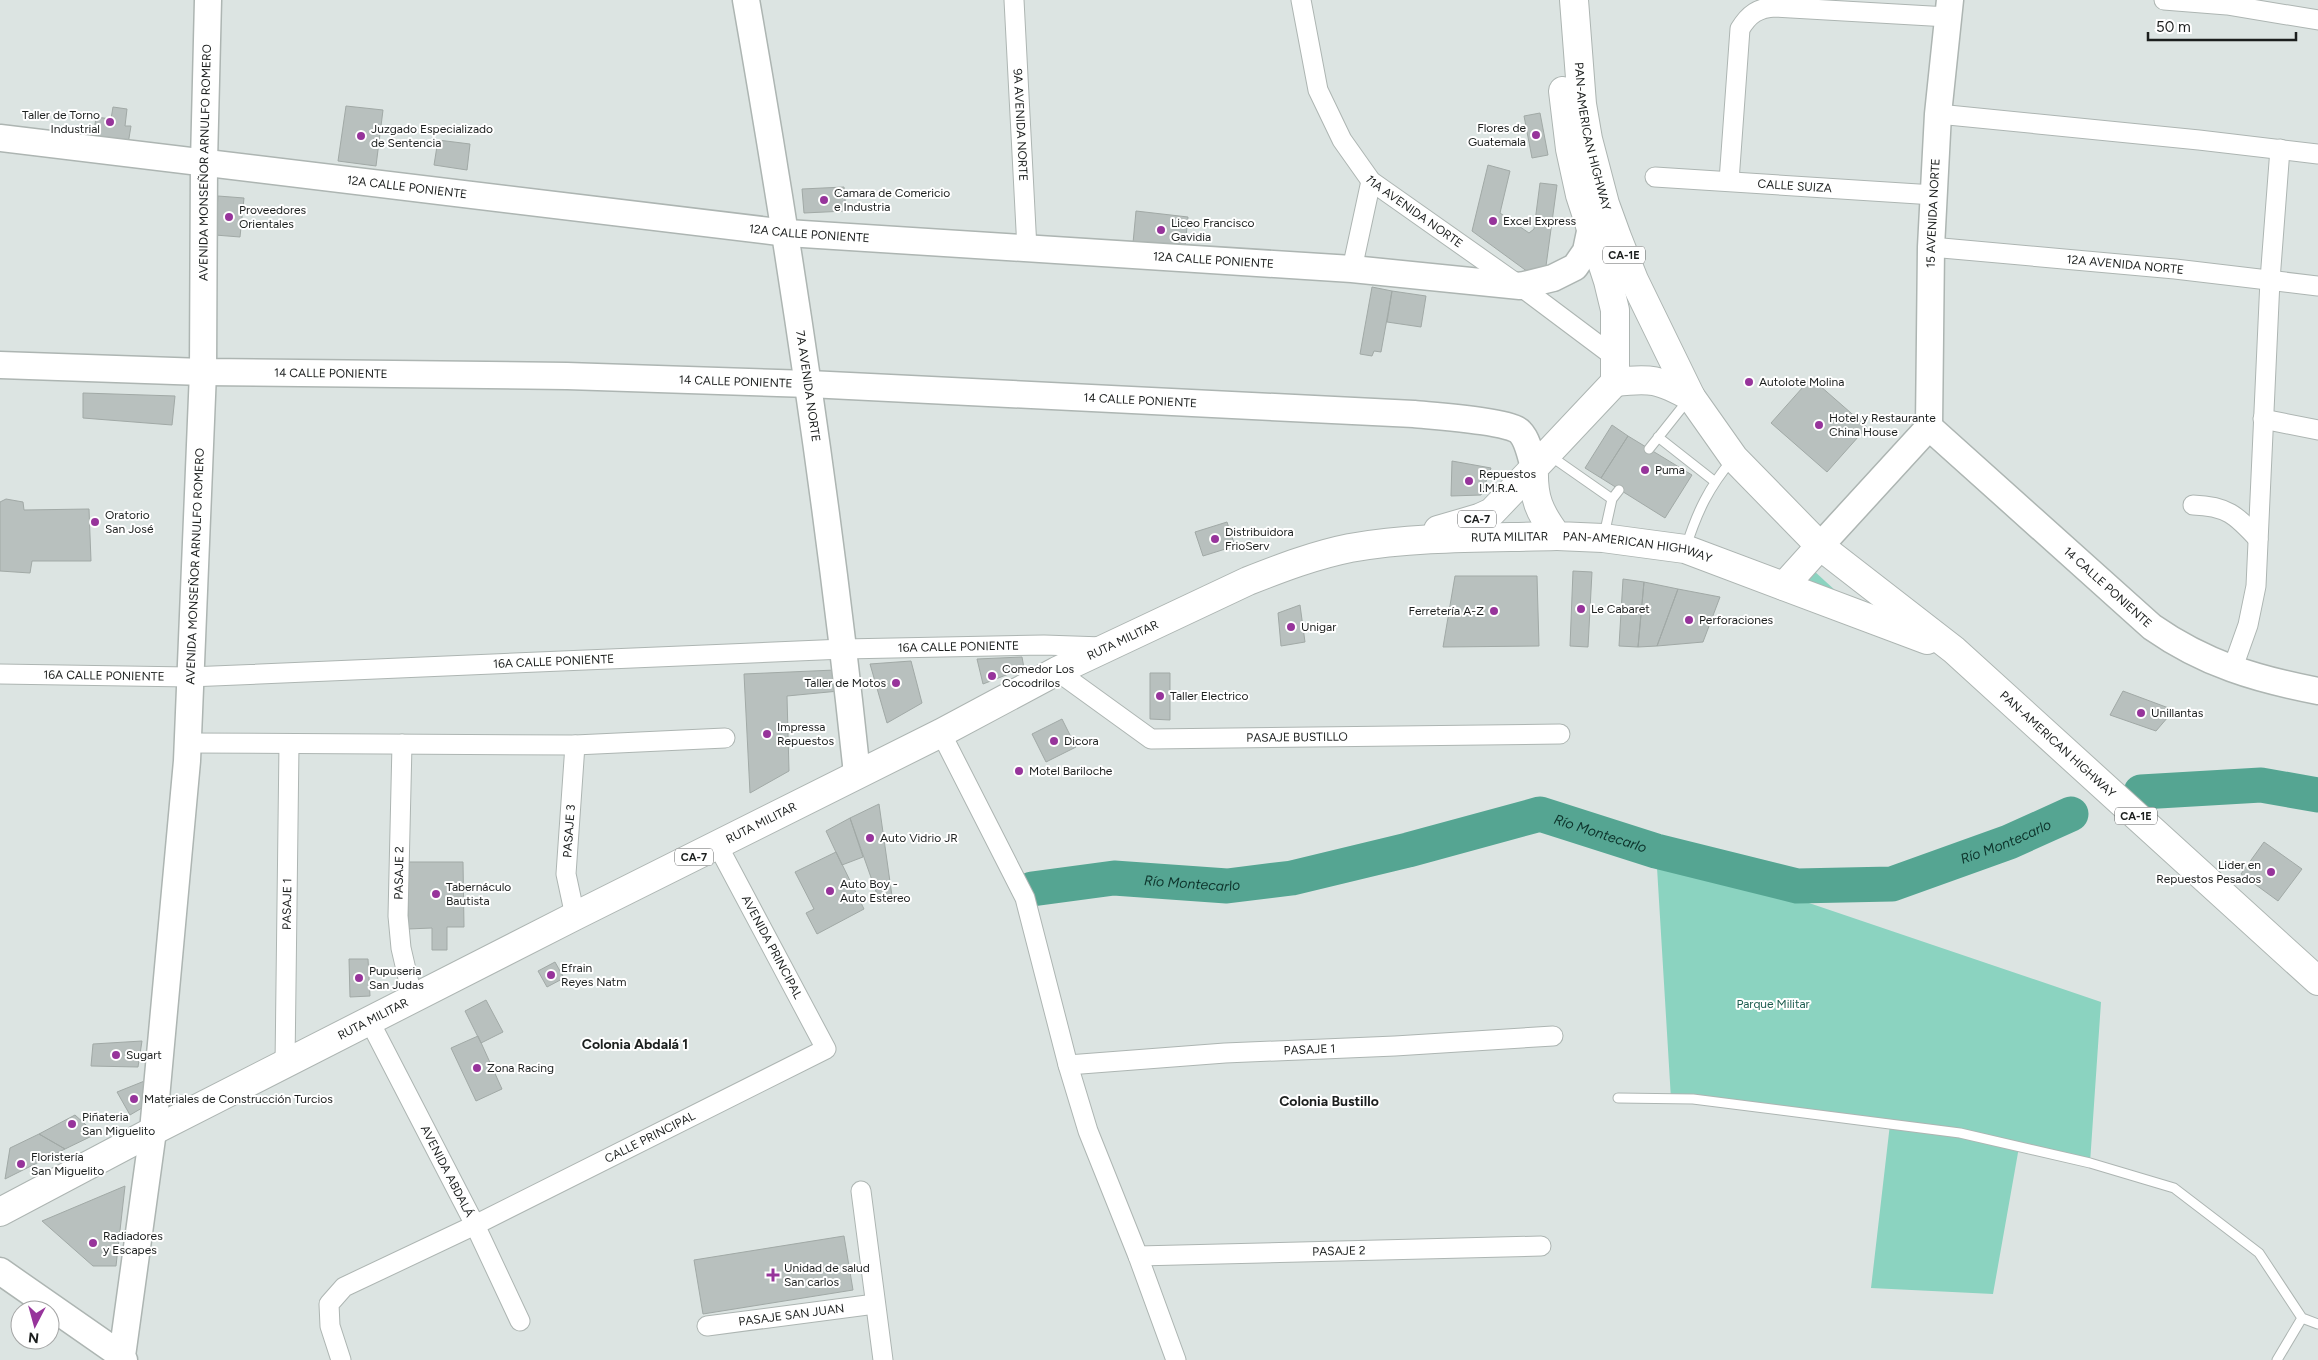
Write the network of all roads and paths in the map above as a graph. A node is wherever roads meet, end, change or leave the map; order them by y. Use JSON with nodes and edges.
{"nodes":[{"id":1,"x":208,"y":0,"type":"edge"},
{"id":2,"x":746,"y":0,"type":"edge"},
{"id":3,"x":1014,"y":0,"type":"edge"},
{"id":4,"x":1302,"y":0,"type":"edge"},
{"id":5,"x":1557,"y":0,"type":"edge"},
{"id":6,"x":1574,"y":0,"type":"edge"},
{"id":7,"x":2164,"y":0,"type":"edge"},
{"id":8,"x":1949,"y":9,"type":"edge"},
{"id":9,"x":2318,"y":20,"type":"edge"},
{"id":10,"x":1938,"y":114,"type":"junction"},
{"id":11,"x":0,"y":138,"type":"edge"},
{"id":12,"x":2280,"y":149,"type":"junction"},
{"id":13,"x":2318,"y":154,"type":"edge"},
{"id":14,"x":204,"y":162,"type":"junction"},
{"id":15,"x":1655,"y":177,"type":"dead end"},
{"id":16,"x":1372,"y":181,"type":"junction"},
{"id":17,"x":1729,"y":182,"type":"junction"},
{"id":18,"x":1934,"y":195,"type":"junction"},
{"id":19,"x":1591,"y":227,"type":"junction"},
{"id":20,"x":787,"y":233,"type":"junction"},
{"id":21,"x":1931,"y":247,"type":"junction"},
{"id":22,"x":1027,"y":249,"type":"junction"},
{"id":23,"x":1352,"y":269,"type":"junction"},
{"id":24,"x":2270,"y":280,"type":"junction"},
{"id":25,"x":1520,"y":286,"type":"junction"},
{"id":26,"x":2318,"y":286,"type":"edge"},
{"id":27,"x":0,"y":365,"type":"edge"},
{"id":28,"x":1615,"y":370,"type":"junction"},
{"id":29,"x":203,"y":372,"type":"junction"},
{"id":30,"x":809,"y":384,"type":"junction"},
{"id":31,"x":1691,"y":397,"type":"junction"},
{"id":32,"x":2263,"y":419,"type":"junction"},
{"id":33,"x":1929,"y":427,"type":"junction"},
{"id":34,"x":2318,"y":430,"type":"edge"},
{"id":35,"x":1658,"y":437,"type":"junction"},
{"id":36,"x":1649,"y":449,"type":"dead end"},
{"id":37,"x":1734,"y":458,"type":"junction"},
{"id":38,"x":1541,"y":461,"type":"junction"},
{"id":39,"x":1714,"y":481,"type":"junction"},
{"id":40,"x":1619,"y":490,"type":"dead end"},
{"id":41,"x":1612,"y":499,"type":"junction"},
{"id":42,"x":2193,"y":505,"type":"dead end"},
{"id":43,"x":1557,"y":536,"type":"junction"},
{"id":44,"x":1603,"y":538,"type":"junction"},
{"id":45,"x":2258,"y":539,"type":"junction"},
{"id":46,"x":1403,"y":541,"type":"junction"},
{"id":47,"x":1820,"y":546,"type":"junction"},
{"id":48,"x":1685,"y":549,"type":"junction"},
{"id":49,"x":1784,"y":586,"type":"junction"},
{"id":50,"x":1107,"y":647,"type":"junction"},
{"id":51,"x":844,"y":649,"type":"junction"},
{"id":52,"x":1954,"y":650,"type":"junction"},
{"id":53,"x":2232,"y":670,"type":"junction"},
{"id":54,"x":1057,"y":671,"type":"junction"},
{"id":55,"x":0,"y":674,"type":"edge"},
{"id":56,"x":189,"y":677,"type":"junction"},
{"id":57,"x":2318,"y":691,"type":"edge"},
{"id":58,"x":941,"y":733,"type":"junction"},
{"id":59,"x":1560,"y":734,"type":"dead end"},
{"id":60,"x":725,"y":738,"type":"dead end"},
{"id":61,"x":187,"y":743,"type":"junction"},
{"id":62,"x":289,"y":744,"type":"junction"},
{"id":63,"x":402,"y":744,"type":"junction"},
{"id":64,"x":575,"y":745,"type":"junction"},
{"id":65,"x":857,"y":774,"type":"junction"},
{"id":66,"x":718,"y":846,"type":"junction"},
{"id":67,"x":575,"y":916,"type":"junction"},
{"id":68,"x":2318,"y":981,"type":"edge"},
{"id":69,"x":413,"y":1000,"type":"junction"},
{"id":70,"x":370,"y":1022,"type":"junction"},
{"id":71,"x":1552,"y":1036,"type":"dead end"},
{"id":72,"x":826,"y":1049,"type":"joint"},
{"id":73,"x":285,"y":1065,"type":"junction"},
{"id":74,"x":1068,"y":1065,"type":"junction"},
{"id":75,"x":1618,"y":1098,"type":"dead end"},
{"id":76,"x":152,"y":1131,"type":"junction"},
{"id":77,"x":861,"y":1191,"type":"dead end"},
{"id":78,"x":0,"y":1212,"type":"edge"},
{"id":79,"x":475,"y":1225,"type":"junction"},
{"id":80,"x":1541,"y":1246,"type":"dead end"},
{"id":81,"x":1138,"y":1256,"type":"junction"},
{"id":82,"x":0,"y":1270,"type":"edge"},
{"id":83,"x":875,"y":1304,"type":"junction"},
{"id":84,"x":2302,"y":1318,"type":"junction"},
{"id":85,"x":520,"y":1321,"type":"dead end"},
{"id":86,"x":2318,"y":1324,"type":"edge"},
{"id":87,"x":708,"y":1326,"type":"dead end"},
{"id":88,"x":123,"y":1358,"type":"edge"},
{"id":89,"x":341,"y":1360,"type":"edge"},
{"id":90,"x":883,"y":1360,"type":"edge"},
{"id":91,"x":1176,"y":1360,"type":"edge"},
{"id":92,"x":2277,"y":1360,"type":"edge"}],
"edges":[{"from":1,"to":14,"type":"street","name":"AVENIDA MONSEÑOR ARNULFO ROMERO"},
{"from":2,"to":20,"type":"street","name":"7A AVENIDA NORTE"},
{"from":3,"to":22,"type":"street","name":"9A AVENIDA NORTE"},
{"from":4,"to":16,"type":"street","name":"11A AVENIDA NORTE"},
{"from":5,"to":19,"type":"main road","name":"PAN-AMERICAN HIGHWAY","number":"CA-1E"},
{"from":6,"to":31,"type":"main road","name":"PAN-AMERICAN HIGHWAY","number":"CA-1E"},
{"from":7,"to":9,"type":"street"},
{"from":8,"to":10,"type":"street","name":"15 AVENIDA NORTE"},
{"from":8,"to":17,"type":"street"},
{"from":10,"to":12,"type":"street"},
{"from":10,"to":18,"type":"street","name":"15 AVENIDA NORTE"},
{"from":11,"to":14,"type":"street","name":"12A CALLE PONIENTE"},
{"from":12,"to":13,"type":"street"},
{"from":12,"to":24,"type":"street"},
{"from":14,"to":20,"type":"street","name":"12A CALLE PONIENTE"},
{"from":14,"to":29,"type":"street","name":"AVENIDA MONSEÑOR ARNULFO ROMERO"},
{"from":15,"to":17,"type":"street","name":"CALLE SUIZA"},
{"from":16,"to":23,"type":"street"},
{"from":16,"to":25,"type":"street","name":"11A AVENIDA NORTE"},
{"from":17,"to":18,"type":"street","name":"CALLE SUIZA"},
{"from":18,"to":21,"type":"street","name":"15 AVENIDA NORTE"},
{"from":19,"to":25,"type":"street","name":"12A CALLE PONIENTE"},
{"from":19,"to":28,"type":"main road","name":"PAN-AMERICAN HIGHWAY","number":"CA-1E"},
{"from":20,"to":22,"type":"street","name":"12A CALLE PONIENTE"},
{"from":20,"to":30,"type":"street","name":"7A AVENIDA NORTE"},
{"from":21,"to":24,"type":"street","name":"12A AVENIDA NORTE"},
{"from":21,"to":33,"type":"street","name":"15 AVENIDA NORTE"},
{"from":22,"to":23,"type":"street","name":"12A CALLE PONIENTE"},
{"from":23,"to":25,"type":"street","name":"12A CALLE PONIENTE"},
{"from":24,"to":26,"type":"street","name":"12A AVENIDA NORTE"},
{"from":24,"to":32,"type":"street"},
{"from":25,"to":28,"type":"street","name":"11A AVENIDA NORTE"},
{"from":27,"to":29,"type":"street","name":"14 CALLE PONIENTE"},
{"from":28,"to":31,"type":"main road"},
{"from":28,"to":38,"type":"main road"},
{"from":29,"to":30,"type":"street","name":"14 CALLE PONIENTE"},
{"from":29,"to":56,"type":"street","name":"AVENIDA MONSEÑOR ARNULFO ROMERO"},
{"from":30,"to":38,"type":"street","name":"14 CALLE PONIENTE"},
{"from":30,"to":51,"type":"street","name":"7A AVENIDA NORTE"},
{"from":31,"to":35,"type":"lane"},
{"from":31,"to":37,"type":"main road","name":"PAN-AMERICAN HIGHWAY","number":"CA-1E"},
{"from":32,"to":34,"type":"street"},
{"from":32,"to":45,"type":"street"},
{"from":33,"to":47,"type":"street"},
{"from":33,"to":53,"type":"street","name":"14 CALLE PONIENTE"},
{"from":35,"to":36,"type":"lane"},
{"from":35,"to":39,"type":"lane"},
{"from":37,"to":39,"type":"lane"},
{"from":37,"to":47,"type":"main road","name":"PAN-AMERICAN HIGHWAY","number":"CA-1E"},
{"from":38,"to":41,"type":"lane"},
{"from":38,"to":43,"type":"main road","name":"PAN-AMERICAN HIGHWAY"},
{"from":38,"to":46,"type":"main road","name":"RUTA MILITAR","number":"CA-7"},
{"from":39,"to":48,"type":"lane"},
{"from":40,"to":41,"type":"lane"},
{"from":41,"to":44,"type":"lane"},
{"from":42,"to":45,"type":"street"},
{"from":43,"to":44,"type":"main road","name":"PAN-AMERICAN HIGHWAY","number":"CA-1E"},
{"from":43,"to":46,"type":"main road","name":"RUTA MILITAR","number":"CA-7"},
{"from":44,"to":48,"type":"main road","name":"PAN-AMERICAN HIGHWAY","number":"CA-1E"},
{"from":45,"to":53,"type":"street"},
{"from":46,"to":50,"type":"main road","name":"RUTA MILITAR","number":"CA-7"},
{"from":47,"to":49,"type":"main road"},
{"from":47,"to":52,"type":"main road","name":"PAN-AMERICAN HIGHWAY","number":"CA-1E"},
{"from":48,"to":49,"type":"main road","name":"PAN-AMERICAN HIGHWAY","number":"CA-1E"},
{"from":49,"to":52,"type":"main road","name":"PAN-AMERICAN HIGHWAY","number":"CA-1E"},
{"from":50,"to":51,"type":"street","name":"16A CALLE PONIENTE"},
{"from":50,"to":54,"type":"main road","name":"RUTA MILITAR","number":"CA-7"},
{"from":51,"to":56,"type":"street","name":"16A CALLE PONIENTE"},
{"from":51,"to":65,"type":"street","name":"7A AVENIDA NORTE"},
{"from":52,"to":68,"type":"main road","name":"PAN-AMERICAN HIGHWAY","number":"CA-1E"},
{"from":53,"to":57,"type":"street","name":"14 CALLE PONIENTE"},
{"from":54,"to":58,"type":"main road","name":"RUTA MILITAR","number":"CA-7"},
{"from":54,"to":59,"type":"street","name":"PASAJE BUSTILLO"},
{"from":55,"to":56,"type":"street","name":"16A CALLE PONIENTE"},
{"from":56,"to":61,"type":"street","name":"AVENIDA MONSEÑOR ARNULFO ROMERO"},
{"from":58,"to":65,"type":"main road","name":"RUTA MILITAR","number":"CA-7"},
{"from":58,"to":74,"type":"street"},
{"from":60,"to":64,"type":"street"},
{"from":61,"to":62,"type":"street"},
{"from":61,"to":76,"type":"street","name":"AVENIDA MONSEÑOR ARNULFO ROMERO"},
{"from":62,"to":63,"type":"street"},
{"from":62,"to":73,"type":"street","name":"PASAJE 1"},
{"from":63,"to":64,"type":"street"},
{"from":63,"to":69,"type":"street","name":"PASAJE 2"},
{"from":64,"to":67,"type":"street","name":"PASAJE 3"},
{"from":65,"to":66,"type":"main road","name":"RUTA MILITAR","number":"CA-7"},
{"from":66,"to":67,"type":"main road","name":"RUTA MILITAR","number":"CA-7"},
{"from":66,"to":72,"type":"street","name":"AVENIDA PRINCIPAL"},
{"from":67,"to":69,"type":"main road","name":"RUTA MILITAR","number":"CA-7"},
{"from":69,"to":70,"type":"main road","name":"RUTA MILITAR","number":"CA-7"},
{"from":70,"to":73,"type":"main road","name":"RUTA MILITAR","number":"CA-7"},
{"from":70,"to":79,"type":"street","name":"AVENIDA ABDALÁ"},
{"from":71,"to":74,"type":"street","name":"PASAJE 1"},
{"from":72,"to":79,"type":"street","name":"CALLE PRINCIPAL"},
{"from":73,"to":76,"type":"main road","name":"RUTA MILITAR","number":"CA-7"},
{"from":74,"to":81,"type":"street"},
{"from":75,"to":84,"type":"lane"},
{"from":76,"to":78,"type":"main road","name":"RUTA MILITAR","number":"CA-7"},
{"from":76,"to":88,"type":"street","name":"AVENIDA MONSEÑOR ARNULFO ROMERO"},
{"from":77,"to":83,"type":"street"},
{"from":79,"to":85,"type":"street","name":"AVENIDA ABDALÁ"},
{"from":79,"to":89,"type":"street","name":"CALLE PRINCIPAL"},
{"from":80,"to":81,"type":"street","name":"PASAJE 2"},
{"from":81,"to":91,"type":"street"},
{"from":82,"to":88,"type":"street"},
{"from":83,"to":87,"type":"street","name":"PASAJE SAN JUAN"},
{"from":83,"to":90,"type":"street"},
{"from":84,"to":86,"type":"lane"},
{"from":84,"to":92,"type":"lane"}]}
